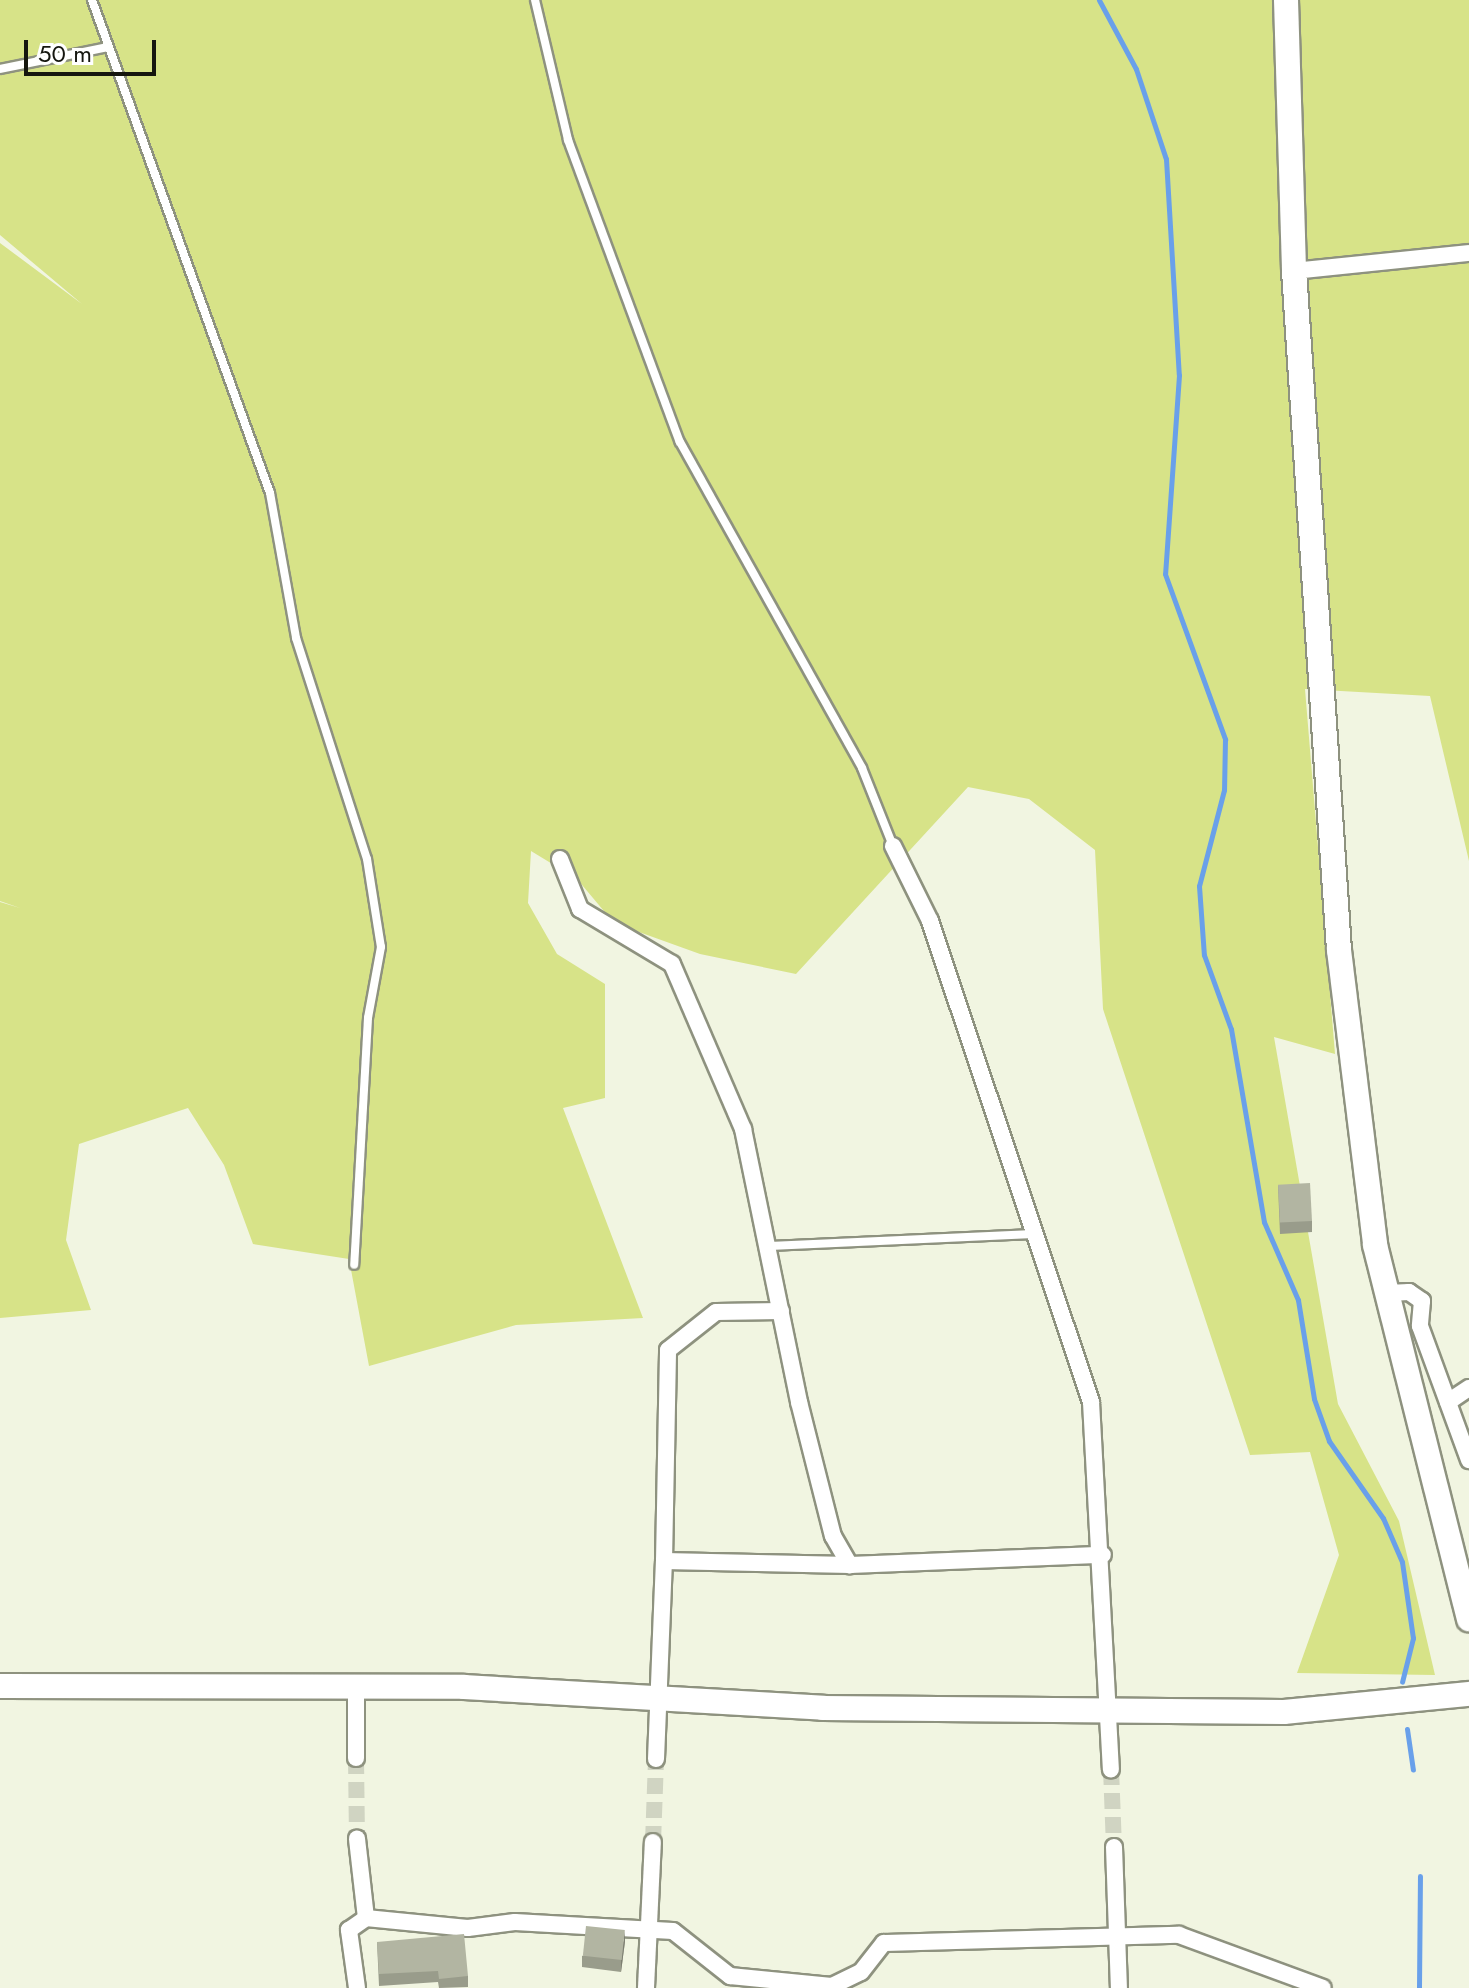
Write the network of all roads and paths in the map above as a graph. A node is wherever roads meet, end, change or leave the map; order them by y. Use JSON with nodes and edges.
{"nodes":[{"id":1,"x":92,"y":0,"type":"edge"},
{"id":2,"x":535,"y":0,"type":"edge"},
{"id":3,"x":1286,"y":0,"type":"edge"},
{"id":4,"x":108,"y":47,"type":"junction"},
{"id":5,"x":0,"y":69,"type":"edge"},
{"id":6,"x":1469,"y":253,"type":"edge"},
{"id":7,"x":1294,"y":271,"type":"junction"},
{"id":8,"x":893,"y":846,"type":"joint"},
{"id":9,"x":560,"y":859,"type":"dead end"},
{"id":10,"x":1040,"y":1233,"type":"junction"},
{"id":11,"x":768,"y":1246,"type":"junction"},
{"id":12,"x":354,"y":1265,"type":"dead end"},
{"id":13,"x":1388,"y":1293,"type":"junction"},
{"id":14,"x":781,"y":1311,"type":"junction"},
{"id":15,"x":1469,"y":1388,"type":"edge"},
{"id":16,"x":1448,"y":1402,"type":"junction"},
{"id":17,"x":1469,"y":1460,"type":"edge"},
{"id":18,"x":1103,"y":1555,"type":"junction"},
{"id":19,"x":664,"y":1561,"type":"junction"},
{"id":20,"x":850,"y":1565,"type":"junction"},
{"id":21,"x":1469,"y":1619,"type":"edge"},
{"id":22,"x":0,"y":1686,"type":"edge"},
{"id":23,"x":356,"y":1687,"type":"junction"},
{"id":24,"x":1469,"y":1694,"type":"edge"},
{"id":25,"x":658,"y":1695,"type":"junction"},
{"id":26,"x":1109,"y":1705,"type":"junction"},
{"id":27,"x":356,"y":1758,"type":"tunnel mouth"},
{"id":28,"x":656,"y":1759,"type":"tunnel mouth"},
{"id":29,"x":1111,"y":1769,"type":"tunnel mouth"},
{"id":30,"x":357,"y":1839,"type":"tunnel mouth"},
{"id":31,"x":653,"y":1842,"type":"tunnel mouth"},
{"id":32,"x":1114,"y":1847,"type":"tunnel mouth"},
{"id":33,"x":366,"y":1918,"type":"junction"},
{"id":34,"x":649,"y":1928,"type":"junction"},
{"id":35,"x":1117,"y":1937,"type":"junction"},
{"id":36,"x":357,"y":1988,"type":"edge"},
{"id":37,"x":646,"y":1988,"type":"edge"},
{"id":38,"x":1119,"y":1988,"type":"edge"},
{"id":39,"x":1323,"y":1988,"type":"edge"}],
"edges":[{"from":1,"to":4,"type":"lane"},
{"from":2,"to":8,"type":"lane"},
{"from":3,"to":7,"type":"street"},
{"from":4,"to":5,"type":"lane"},
{"from":4,"to":12,"type":"lane"},
{"from":6,"to":7,"type":"street"},
{"from":7,"to":13,"type":"street"},
{"from":8,"to":10,"type":"street"},
{"from":9,"to":11,"type":"street"},
{"from":10,"to":11,"type":"lane"},
{"from":10,"to":18,"type":"street"},
{"from":11,"to":14,"type":"street"},
{"from":13,"to":16,"type":"street"},
{"from":13,"to":21,"type":"street"},
{"from":14,"to":19,"type":"street"},
{"from":14,"to":20,"type":"street"},
{"from":15,"to":16,"type":"street"},
{"from":16,"to":17,"type":"street"},
{"from":18,"to":20,"type":"street"},
{"from":18,"to":26,"type":"street"},
{"from":19,"to":20,"type":"street"},
{"from":19,"to":25,"type":"street"},
{"from":22,"to":23,"type":"street"},
{"from":23,"to":25,"type":"street"},
{"from":23,"to":27,"type":"street"},
{"from":24,"to":26,"type":"street"},
{"from":25,"to":26,"type":"street"},
{"from":25,"to":28,"type":"street"},
{"from":26,"to":29,"type":"street"},
{"from":30,"to":33,"type":"street"},
{"from":31,"to":34,"type":"street"},
{"from":32,"to":35,"type":"street"},
{"from":33,"to":34,"type":"street"},
{"from":33,"to":36,"type":"street"},
{"from":34,"to":35,"type":"street"},
{"from":34,"to":37,"type":"street"},
{"from":35,"to":38,"type":"street"},
{"from":35,"to":39,"type":"street"}]}
